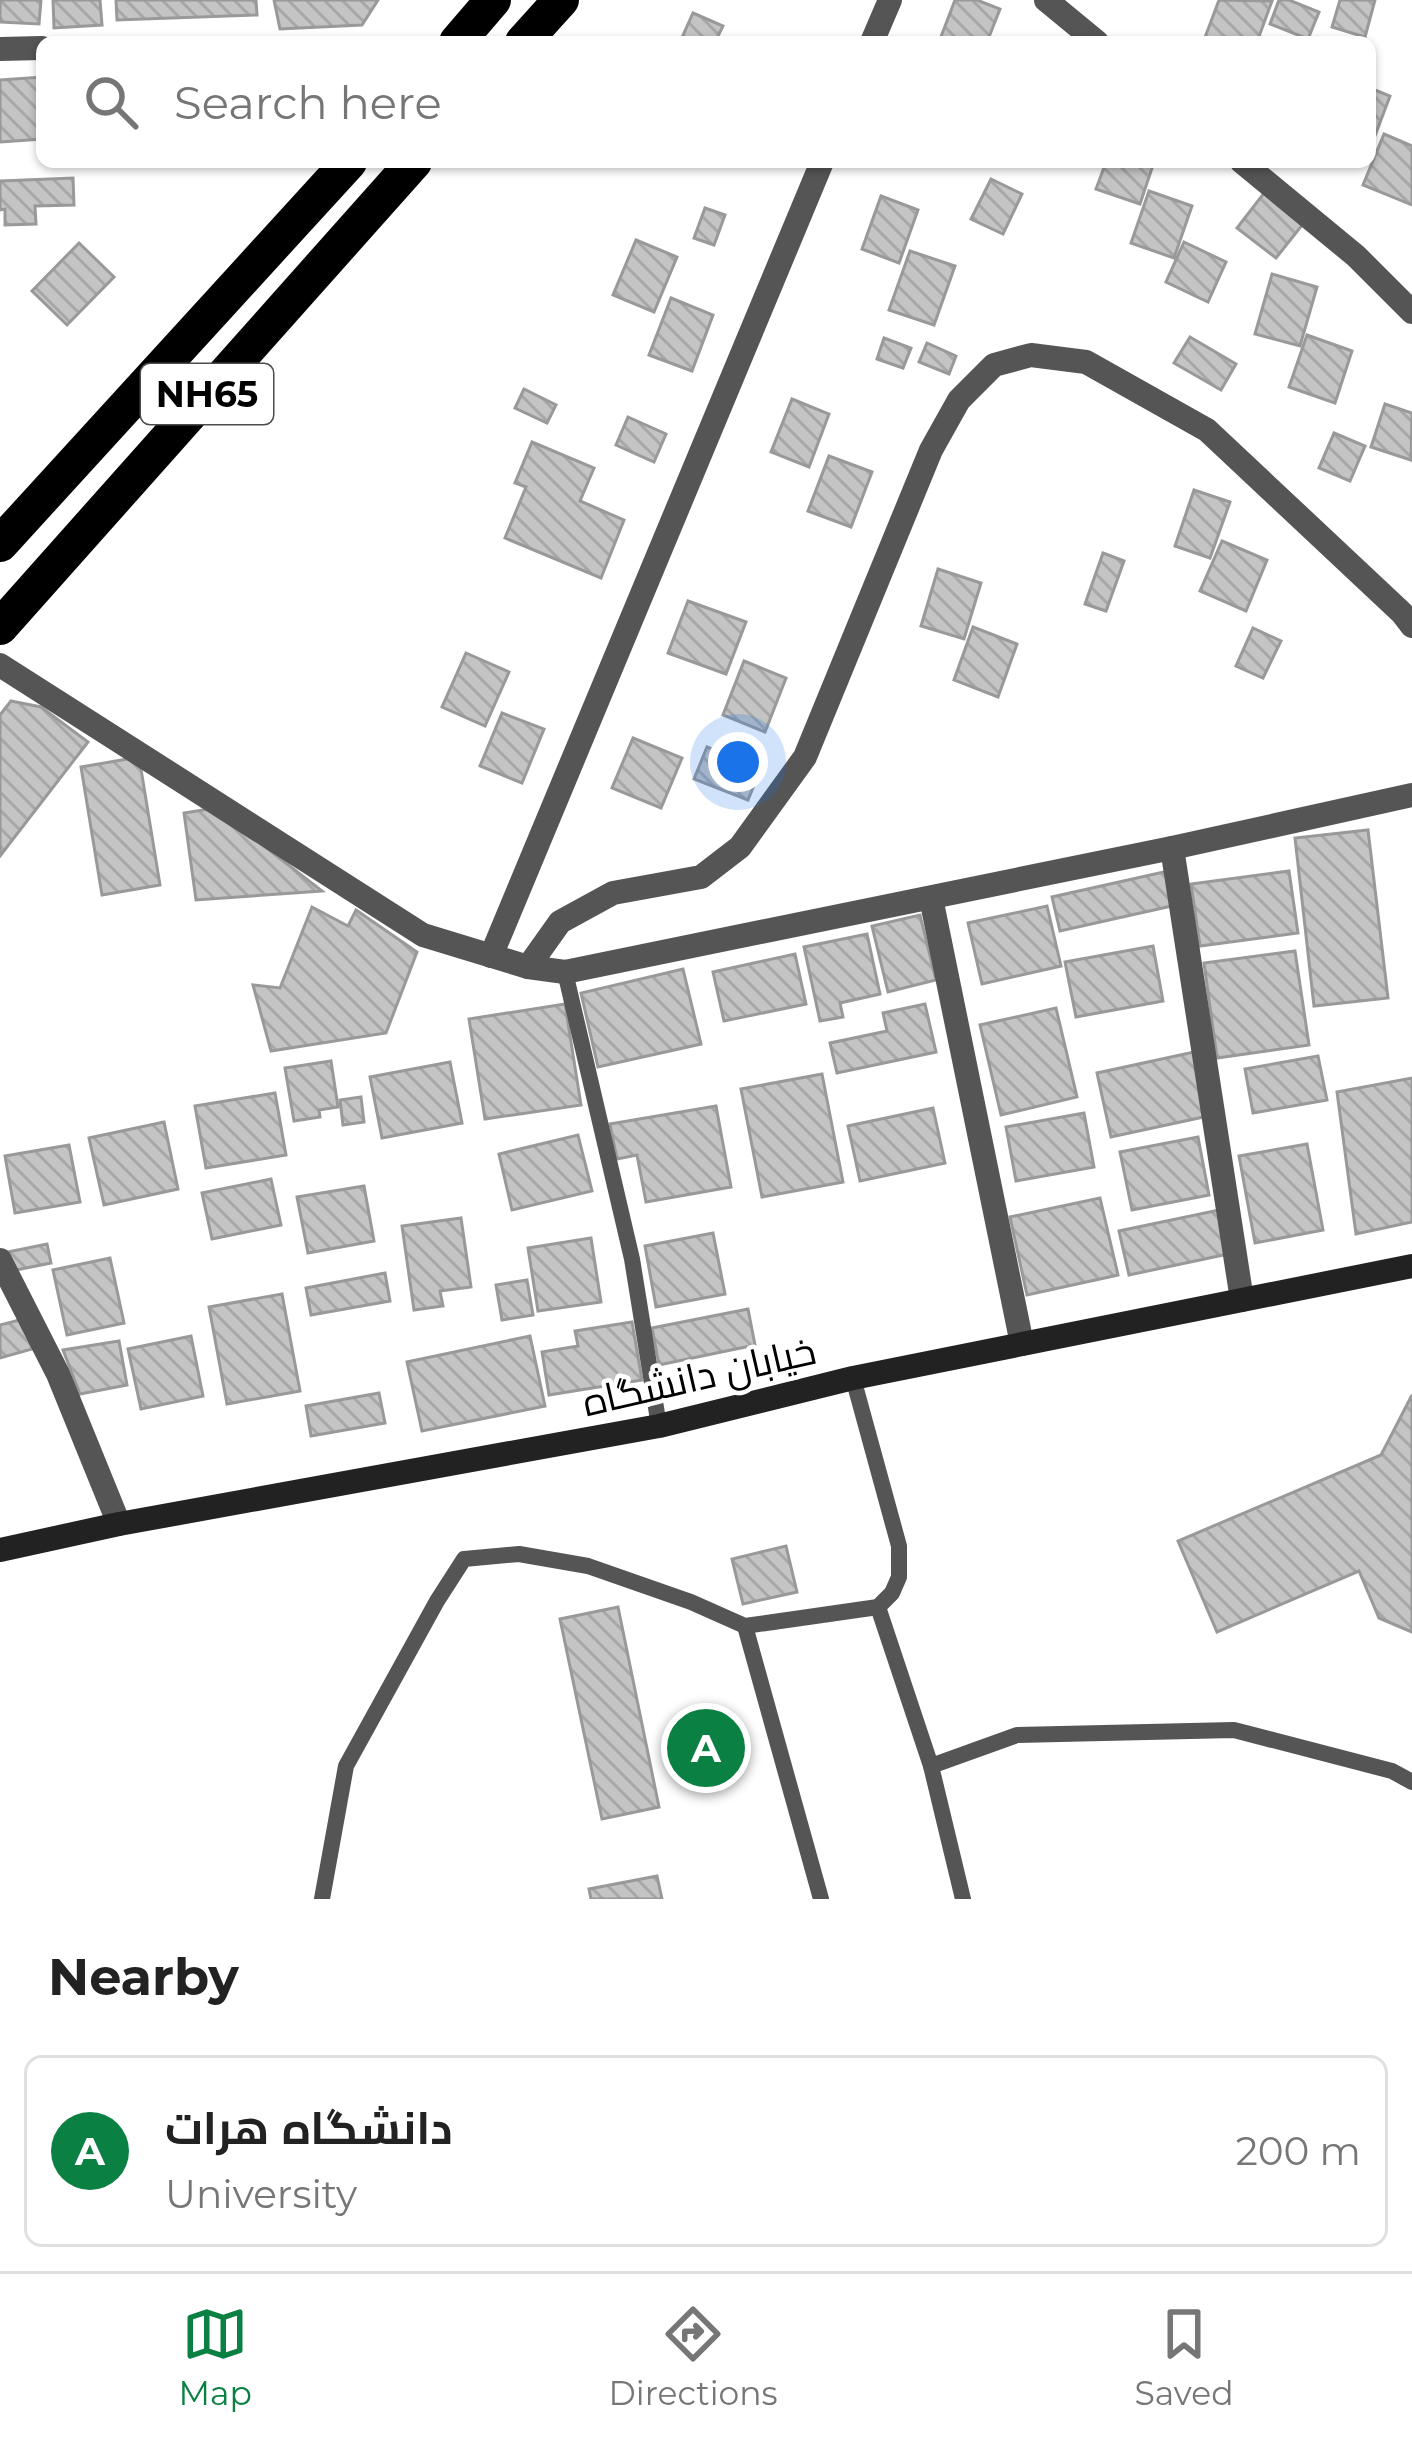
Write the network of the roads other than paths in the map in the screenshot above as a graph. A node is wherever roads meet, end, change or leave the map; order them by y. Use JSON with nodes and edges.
{"nodes":[{"id":1,"x":493,"y":0,"type":"edge"},
{"id":2,"x":561,"y":0,"type":"edge"},
{"id":3,"x":890,"y":0,"type":"edge"},
{"id":4,"x":1046,"y":0,"type":"edge"},
{"id":5,"x":462,"y":36,"type":"edge"},
{"id":6,"x":528,"y":36,"type":"edge"},
{"id":7,"x":875,"y":36,"type":"edge"},
{"id":8,"x":1089,"y":36,"type":"edge"},
{"id":9,"x":36,"y":48,"type":"edge"},
{"id":10,"x":0,"y":49,"type":"edge"},
{"id":11,"x":344,"y":168,"type":"edge"},
{"id":12,"x":409,"y":168,"type":"edge"},
{"id":13,"x":819,"y":168,"type":"edge"},
{"id":14,"x":1249,"y":168,"type":"edge"},
{"id":15,"x":1412,"y":312,"type":"edge"},
{"id":16,"x":0,"y":544,"type":"edge"},
{"id":17,"x":1412,"y":626,"type":"edge"},
{"id":18,"x":0,"y":627,"type":"edge"},
{"id":19,"x":0,"y":665,"type":"edge"},
{"id":20,"x":1412,"y":795,"type":"edge"},
{"id":21,"x":1172,"y":848,"type":"junction"},
{"id":22,"x":931,"y":898,"type":"junction"},
{"id":23,"x":491,"y":956,"type":"junction"},
{"id":24,"x":528,"y":967,"type":"junction"},
{"id":25,"x":565,"y":972,"type":"junction"},
{"id":26,"x":0,"y":1260,"type":"edge"},
{"id":27,"x":1412,"y":1266,"type":"edge"},
{"id":28,"x":1242,"y":1300,"type":"junction"},
{"id":29,"x":1022,"y":1344,"type":"junction"},
{"id":30,"x":853,"y":1378,"type":"junction"},
{"id":31,"x":659,"y":1426,"type":"junction"},
{"id":32,"x":119,"y":1524,"type":"junction"},
{"id":33,"x":0,"y":1550,"type":"edge"},
{"id":34,"x":878,"y":1606,"type":"junction"},
{"id":35,"x":745,"y":1626,"type":"junction"},
{"id":36,"x":931,"y":1766,"type":"junction"},
{"id":37,"x":1412,"y":1782,"type":"edge"},
{"id":38,"x":322,"y":1899,"type":"edge"},
{"id":39,"x":821,"y":1899,"type":"edge"},
{"id":40,"x":963,"y":1899,"type":"edge"}],
"edges":[{"from":1,"to":5,"type":"highway"},
{"from":2,"to":6,"type":"highway"},
{"from":3,"to":7,"type":"street"},
{"from":4,"to":8,"type":"street"},
{"from":9,"to":10,"type":"street"},
{"from":11,"to":16,"type":"highway","number":"NH65"},
{"from":12,"to":18,"type":"highway","number":"NH65"},
{"from":13,"to":23,"type":"street"},
{"from":14,"to":15,"type":"street"},
{"from":17,"to":24,"type":"street"},
{"from":19,"to":23,"type":"street"},
{"from":20,"to":21,"type":"street"},
{"from":21,"to":22,"type":"street"},
{"from":21,"to":28,"type":"street"},
{"from":22,"to":25,"type":"street"},
{"from":22,"to":29,"type":"street"},
{"from":23,"to":24,"type":"street"},
{"from":24,"to":25,"type":"street"},
{"from":25,"to":31,"type":"lane"},
{"from":26,"to":32,"type":"street"},
{"from":27,"to":28,"type":"street","name":"خیابان دانشگاه"},
{"from":28,"to":29,"type":"street","name":"خیابان دانشگاه"},
{"from":29,"to":30,"type":"street","name":"خیابان دانشگاه"},
{"from":30,"to":31,"type":"street","name":"خیابان دانشگاه"},
{"from":30,"to":34,"type":"lane"},
{"from":31,"to":32,"type":"street","name":"خیابان دانشگاه"},
{"from":32,"to":33,"type":"street","name":"خیابان دانشگاه"},
{"from":34,"to":35,"type":"lane"},
{"from":34,"to":36,"type":"lane"},
{"from":35,"to":38,"type":"lane"},
{"from":35,"to":39,"type":"lane"},
{"from":36,"to":37,"type":"lane"},
{"from":36,"to":40,"type":"lane"}]}
